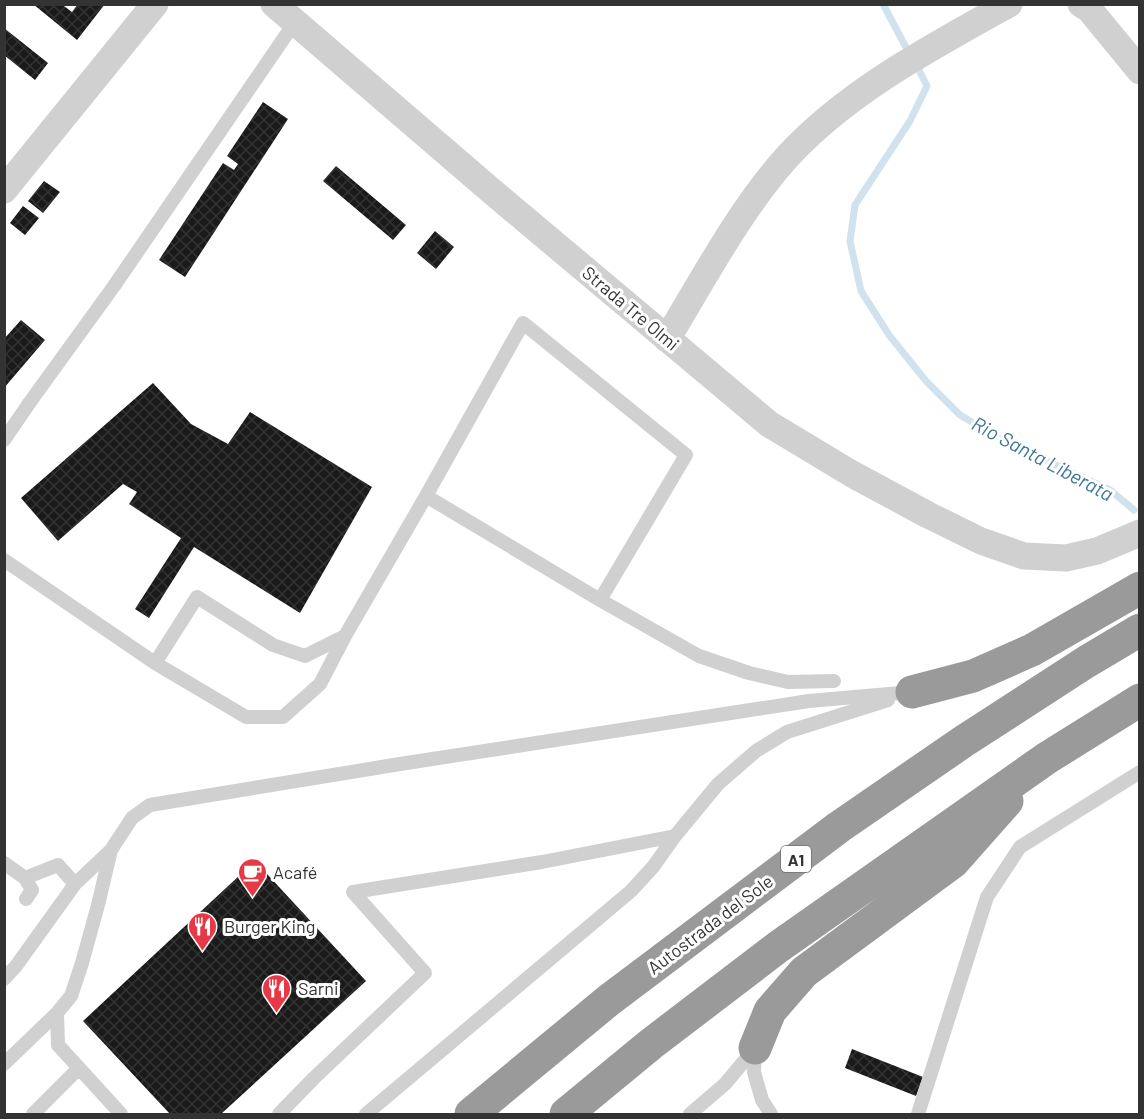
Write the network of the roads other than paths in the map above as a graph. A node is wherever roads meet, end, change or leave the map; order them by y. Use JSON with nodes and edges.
{"nodes":[{"id":1,"x":155,"y":4,"type":"edge"},
{"id":2,"x":274,"y":4,"type":"edge"},
{"id":3,"x":1009,"y":4,"type":"edge"},
{"id":4,"x":1080,"y":4,"type":"edge"},
{"id":5,"x":294,"y":22,"type":"junction"},
{"id":6,"x":1140,"y":71,"type":"edge"},
{"id":7,"x":4,"y":190,"type":"edge"},
{"id":8,"x":667,"y":339,"type":"junction"},
{"id":9,"x":4,"y":440,"type":"edge"},
{"id":10,"x":426,"y":496,"type":"junction"},
{"id":11,"x":1140,"y":533,"type":"edge"},
{"id":12,"x":4,"y":560,"type":"edge"},
{"id":13,"x":1140,"y":588,"type":"edge"},
{"id":14,"x":600,"y":600,"type":"junction"},
{"id":15,"x":1140,"y":630,"type":"edge"},
{"id":16,"x":345,"y":636,"type":"junction"},
{"id":17,"x":155,"y":663,"type":"junction"},
{"id":18,"x":834,"y":681,"type":"dead end"},
{"id":19,"x":912,"y":692,"type":"junction"},
{"id":20,"x":1140,"y":700,"type":"edge"},
{"id":21,"x":1047,"y":758,"type":"junction"},
{"id":22,"x":1140,"y":772,"type":"edge"},
{"id":23,"x":675,"y":836,"type":"junction"},
{"id":24,"x":111,"y":850,"type":"junction"},
{"id":25,"x":4,"y":864,"type":"edge"},
{"id":26,"x":25,"y":878,"type":"junction"},
{"id":27,"x":75,"y":884,"type":"junction"},
{"id":28,"x":26,"y":898,"type":"dead end"},
{"id":29,"x":4,"y":980,"type":"edge"},
{"id":30,"x":57,"y":1013,"type":"junction"},
{"id":31,"x":755,"y":1048,"type":"junction"},
{"id":32,"x":4,"y":1064,"type":"edge"},
{"id":33,"x":80,"y":1068,"type":"junction"},
{"id":34,"x":33,"y":1114,"type":"edge"},
{"id":35,"x":121,"y":1114,"type":"edge"},
{"id":36,"x":279,"y":1114,"type":"edge"},
{"id":37,"x":366,"y":1114,"type":"edge"},
{"id":38,"x":471,"y":1114,"type":"edge"},
{"id":39,"x":566,"y":1114,"type":"edge"},
{"id":40,"x":690,"y":1114,"type":"edge"},
{"id":41,"x":771,"y":1114,"type":"edge"},
{"id":42,"x":918,"y":1114,"type":"edge"}],
"edges":[{"from":1,"to":7,"type":"street"},
{"from":2,"to":5,"type":"street","name":"Strada Tre Olmi"},
{"from":3,"to":8,"type":"street"},
{"from":4,"to":6,"type":"street"},
{"from":5,"to":8,"type":"street","name":"Strada Tre Olmi"},
{"from":5,"to":9,"type":"lane"},
{"from":8,"to":11,"type":"street","name":"Strada Tre Olmi"},
{"from":10,"to":14,"type":"lane"},
{"from":10,"to":14,"type":"lane"},
{"from":10,"to":16,"type":"lane"},
{"from":12,"to":17,"type":"lane"},
{"from":13,"to":19,"type":"highway"},
{"from":14,"to":18,"type":"lane"},
{"from":15,"to":38,"type":"highway","name":"Autostrada del Sole","number":"A1"},
{"from":16,"to":17,"type":"lane"},
{"from":16,"to":17,"type":"lane"},
{"from":19,"to":23,"type":"lane"},
{"from":19,"to":24,"type":"lane"},
{"from":20,"to":21,"type":"highway"},
{"from":21,"to":31,"type":"highway"},
{"from":21,"to":39,"type":"highway"},
{"from":22,"to":42,"type":"lane"},
{"from":23,"to":36,"type":"lane"},
{"from":23,"to":37,"type":"lane"},
{"from":24,"to":27,"type":"lane"},
{"from":24,"to":30,"type":"lane"},
{"from":25,"to":26,"type":"lane"},
{"from":26,"to":27,"type":"lane"},
{"from":26,"to":28,"type":"lane"},
{"from":27,"to":29,"type":"lane"},
{"from":30,"to":32,"type":"lane"},
{"from":30,"to":33,"type":"lane"},
{"from":31,"to":40,"type":"lane"},
{"from":31,"to":41,"type":"lane"},
{"from":33,"to":34,"type":"lane"},
{"from":33,"to":35,"type":"lane"}]}
